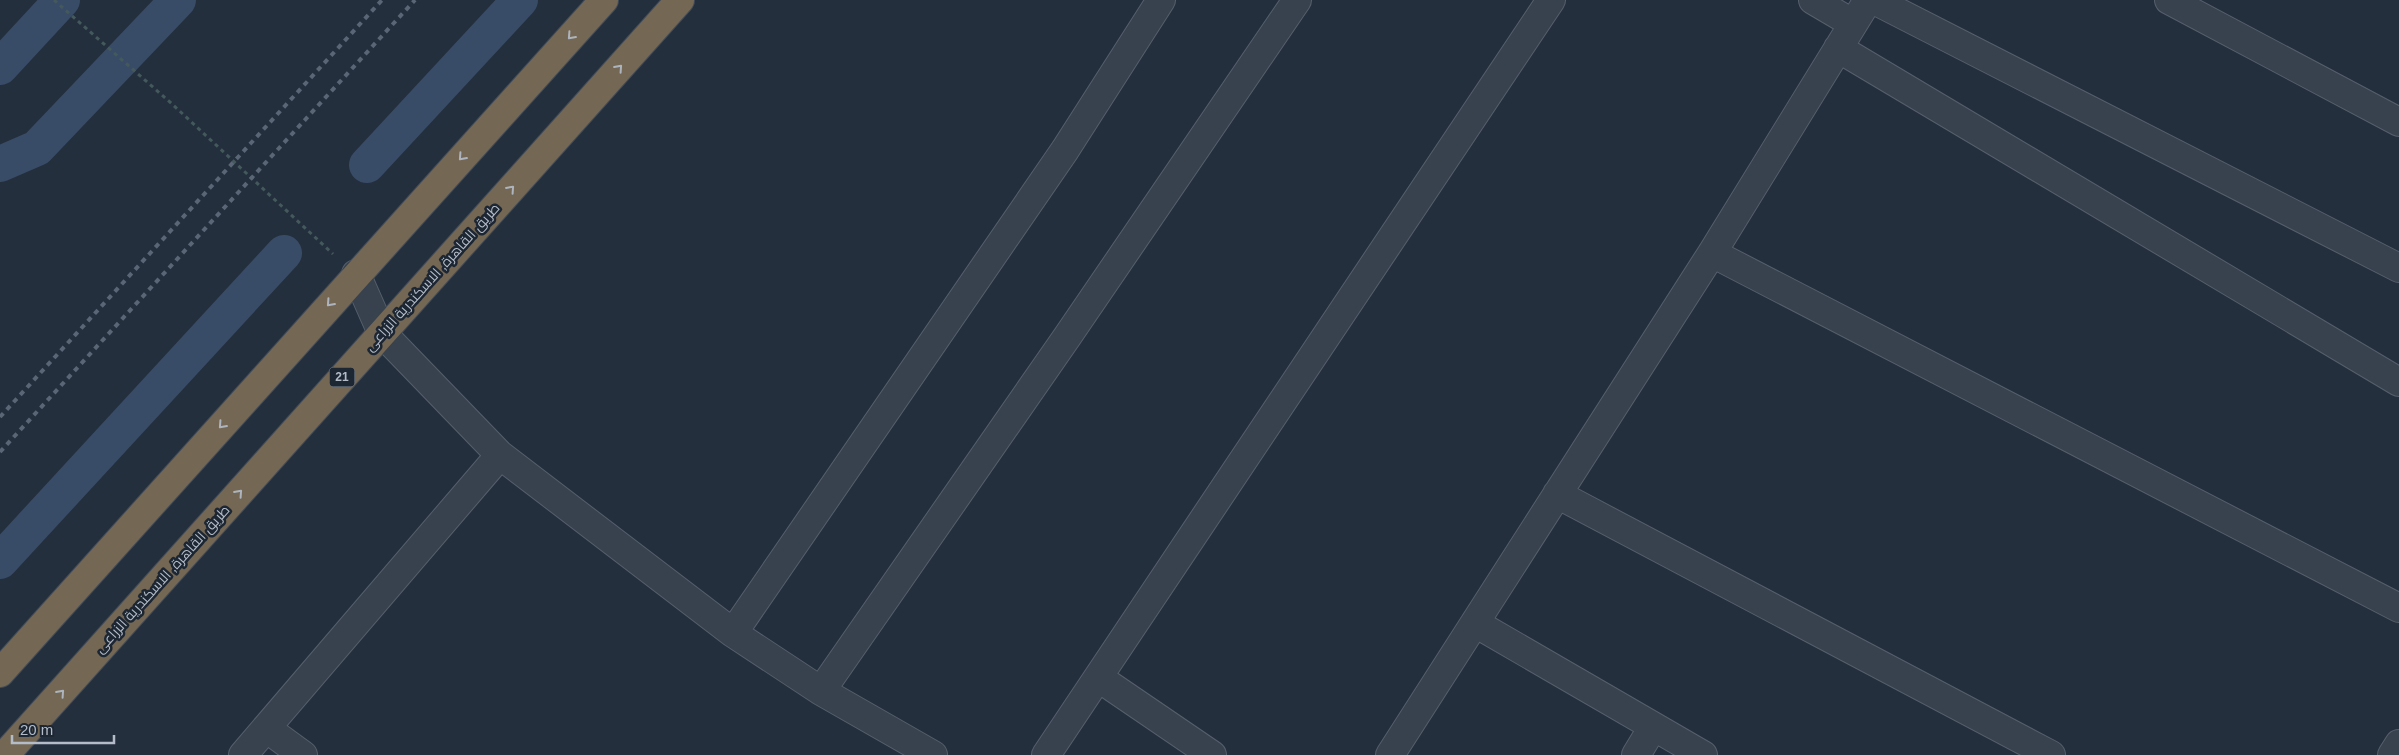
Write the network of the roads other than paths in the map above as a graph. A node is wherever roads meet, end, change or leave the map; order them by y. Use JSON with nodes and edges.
{"nodes":[{"id":1,"x":604,"y":0,"type":"edge"},
{"id":2,"x":680,"y":0,"type":"edge"},
{"id":3,"x":1161,"y":0,"type":"edge"},
{"id":4,"x":1297,"y":0,"type":"edge"},
{"id":5,"x":1551,"y":0,"type":"edge"},
{"id":6,"x":1813,"y":0,"type":"edge"},
{"id":7,"x":1868,"y":0,"type":"edge"},
{"id":8,"x":1874,"y":0,"type":"edge"},
{"id":9,"x":2169,"y":0,"type":"edge"},
{"id":10,"x":1852,"y":23,"type":"junction"},
{"id":11,"x":1838,"y":48,"type":"junction"},
{"id":12,"x":2399,"y":122,"type":"edge"},
{"id":13,"x":1712,"y":253,"type":"junction"},
{"id":14,"x":2399,"y":268,"type":"edge"},
{"id":15,"x":356,"y":274,"type":"junction"},
{"id":16,"x":382,"y":333,"type":"junction"},
{"id":17,"x":2399,"y":382,"type":"edge"},
{"id":18,"x":500,"y":455,"type":"junction"},
{"id":19,"x":1557,"y":494,"type":"junction"},
{"id":20,"x":2399,"y":608,"type":"edge"},
{"id":21,"x":1474,"y":623,"type":"junction"},
{"id":22,"x":733,"y":633,"type":"junction"},
{"id":23,"x":0,"y":673,"type":"edge"},
{"id":24,"x":1099,"y":678,"type":"junction"},
{"id":25,"x":822,"y":692,"type":"junction"},
{"id":26,"x":1654,"y":727,"type":"junction"},
{"id":27,"x":266,"y":728,"type":"junction"},
{"id":28,"x":2399,"y":744,"type":"edge"},
{"id":29,"x":5,"y":755,"type":"edge"},
{"id":30,"x":243,"y":755,"type":"edge"},
{"id":31,"x":303,"y":755,"type":"edge"},
{"id":32,"x":933,"y":755,"type":"edge"},
{"id":33,"x":1046,"y":755,"type":"edge"},
{"id":34,"x":1212,"y":755,"type":"edge"},
{"id":35,"x":1390,"y":755,"type":"edge"},
{"id":36,"x":1636,"y":755,"type":"edge"},
{"id":37,"x":1703,"y":755,"type":"edge"},
{"id":38,"x":2051,"y":755,"type":"edge"},
{"id":39,"x":2392,"y":755,"type":"edge"}],
"edges":[{"from":1,"to":15,"type":"highway","one_way":true},
{"from":16,"to":2,"type":"highway","name":"طريق القاهرة, الاسكندرية الزراعى","number":"21","one_way":true},
{"from":3,"to":22,"type":"street"},
{"from":4,"to":25,"type":"street"},
{"from":5,"to":24,"type":"street"},
{"from":6,"to":10,"type":"street"},
{"from":7,"to":10,"type":"street"},
{"from":8,"to":14,"type":"street"},
{"from":9,"to":12,"type":"street"},
{"from":10,"to":11,"type":"street"},
{"from":11,"to":13,"type":"street"},
{"from":11,"to":17,"type":"street"},
{"from":13,"to":19,"type":"street"},
{"from":13,"to":20,"type":"street"},
{"from":15,"to":16,"type":"street"},
{"from":15,"to":23,"type":"highway","one_way":true},
{"from":16,"to":18,"type":"street"},
{"from":29,"to":16,"type":"highway","name":"طريق القاهرة, الاسكندرية الزراعى","number":"21","one_way":true},
{"from":18,"to":22,"type":"street"},
{"from":18,"to":27,"type":"street"},
{"from":19,"to":21,"type":"street"},
{"from":19,"to":38,"type":"street"},
{"from":21,"to":26,"type":"street"},
{"from":21,"to":35,"type":"street"},
{"from":22,"to":25,"type":"street"},
{"from":24,"to":33,"type":"street"},
{"from":24,"to":34,"type":"street"},
{"from":25,"to":32,"type":"street"},
{"from":26,"to":36,"type":"street"},
{"from":26,"to":37,"type":"street"},
{"from":27,"to":30,"type":"street"},
{"from":27,"to":31,"type":"street"},
{"from":28,"to":39,"type":"street"}]}
